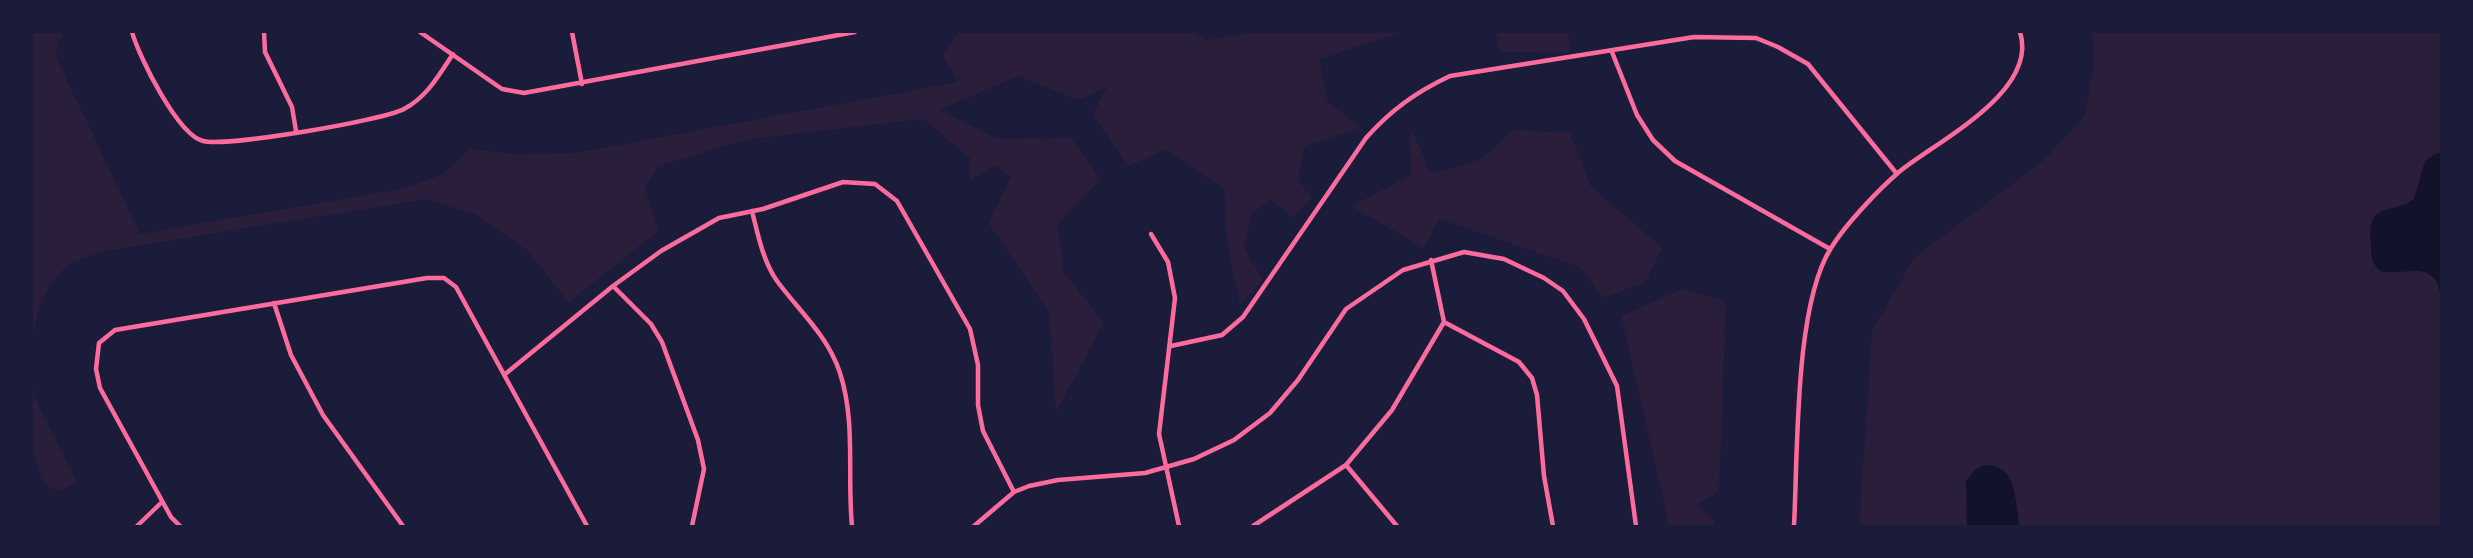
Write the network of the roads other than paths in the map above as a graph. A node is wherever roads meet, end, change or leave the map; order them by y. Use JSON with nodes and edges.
{"nodes":[{"id":1,"x":132,"y":32,"type":"edge"},
{"id":2,"x":264,"y":32,"type":"edge"},
{"id":3,"x":420,"y":32,"type":"edge"},
{"id":4,"x":572,"y":32,"type":"edge"},
{"id":5,"x":855,"y":32,"type":"edge"},
{"id":6,"x":2020,"y":32,"type":"edge"},
{"id":7,"x":1612,"y":52,"type":"junction"},
{"id":8,"x":453,"y":54,"type":"junction"},
{"id":9,"x":582,"y":83,"type":"junction"},
{"id":10,"x":296,"y":131,"type":"junction"},
{"id":11,"x":1897,"y":174,"type":"junction"},
{"id":12,"x":752,"y":211,"type":"junction"},
{"id":13,"x":1151,"y":234,"type":"dead end"},
{"id":14,"x":1830,"y":248,"type":"junction"},
{"id":15,"x":1431,"y":260,"type":"junction"},
{"id":16,"x":613,"y":286,"type":"junction"},
{"id":17,"x":274,"y":303,"type":"junction"},
{"id":18,"x":1444,"y":322,"type":"junction"},
{"id":19,"x":1171,"y":346,"type":"junction"},
{"id":20,"x":504,"y":375,"type":"junction"},
{"id":21,"x":1346,"y":465,"type":"junction"},
{"id":22,"x":1166,"y":467,"type":"junction"},
{"id":23,"x":1014,"y":492,"type":"junction"},
{"id":24,"x":162,"y":502,"type":"junction"},
{"id":25,"x":137,"y":527,"type":"edge"},
{"id":26,"x":180,"y":527,"type":"edge"},
{"id":27,"x":403,"y":527,"type":"edge"},
{"id":28,"x":587,"y":527,"type":"edge"},
{"id":29,"x":692,"y":527,"type":"edge"},
{"id":30,"x":852,"y":527,"type":"edge"},
{"id":31,"x":974,"y":527,"type":"edge"},
{"id":32,"x":1179,"y":527,"type":"edge"},
{"id":33,"x":1253,"y":527,"type":"edge"},
{"id":34,"x":1397,"y":527,"type":"edge"},
{"id":35,"x":1553,"y":527,"type":"edge"},
{"id":36,"x":1636,"y":527,"type":"edge"},
{"id":37,"x":1794,"y":527,"type":"edge"}],
"edges":[{"from":1,"to":10,"type":"street"},
{"from":2,"to":10,"type":"street"},
{"from":3,"to":8,"type":"street"},
{"from":4,"to":9,"type":"street"},
{"from":5,"to":9,"type":"street"},
{"from":6,"to":11,"type":"street"},
{"from":7,"to":11,"type":"street"},
{"from":7,"to":14,"type":"street"},
{"from":7,"to":19,"type":"street"},
{"from":8,"to":9,"type":"street"},
{"from":8,"to":10,"type":"street"},
{"from":11,"to":14,"type":"street"},
{"from":12,"to":16,"type":"street"},
{"from":12,"to":23,"type":"street"},
{"from":12,"to":30,"type":"street"},
{"from":13,"to":19,"type":"street"},
{"from":14,"to":37,"type":"street"},
{"from":15,"to":18,"type":"street"},
{"from":15,"to":22,"type":"street"},
{"from":15,"to":36,"type":"street"},
{"from":16,"to":20,"type":"street"},
{"from":16,"to":29,"type":"street"},
{"from":17,"to":20,"type":"street"},
{"from":17,"to":24,"type":"street"},
{"from":17,"to":27,"type":"street"},
{"from":18,"to":21,"type":"street"},
{"from":18,"to":35,"type":"street"},
{"from":19,"to":22,"type":"street"},
{"from":20,"to":28,"type":"street"},
{"from":21,"to":33,"type":"street"},
{"from":21,"to":34,"type":"street"},
{"from":22,"to":23,"type":"street"},
{"from":22,"to":32,"type":"street"},
{"from":23,"to":31,"type":"street"},
{"from":24,"to":25,"type":"street"},
{"from":24,"to":26,"type":"street"}]}
